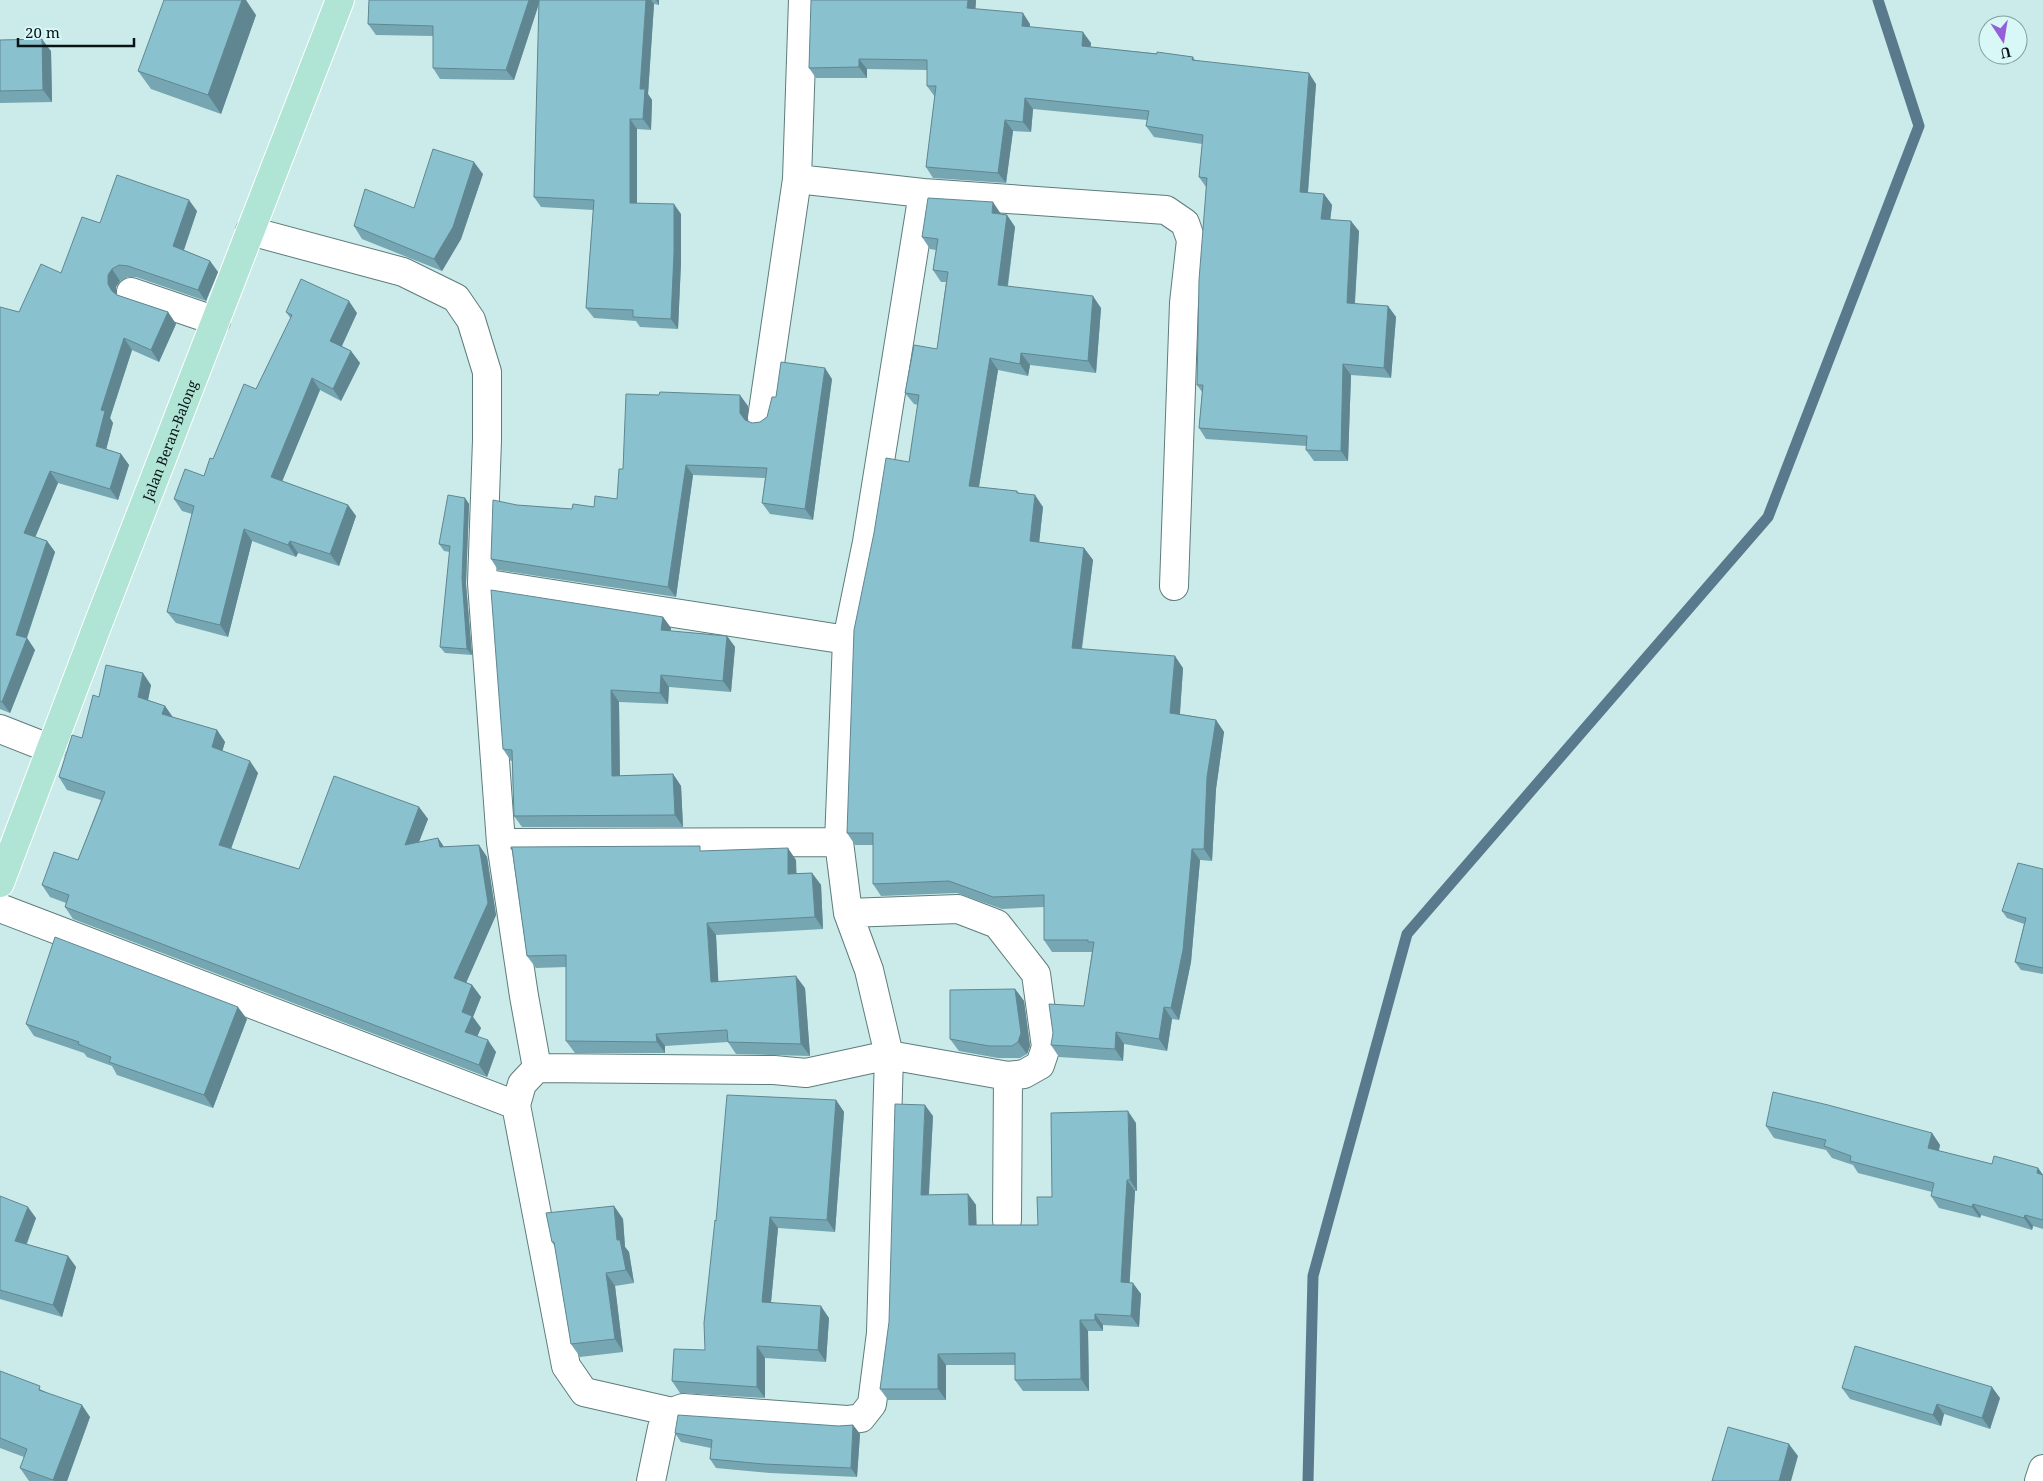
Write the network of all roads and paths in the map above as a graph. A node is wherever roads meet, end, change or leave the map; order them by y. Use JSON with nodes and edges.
{"nodes":[{"id":1,"x":340,"y":0,"type":"edge"},
{"id":2,"x":804,"y":0,"type":"edge"},
{"id":3,"x":797,"y":179,"type":"junction"},
{"id":4,"x":923,"y":193,"type":"junction"},
{"id":5,"x":250,"y":231,"type":"junction"},
{"id":6,"x":131,"y":292,"type":"dead end"},
{"id":7,"x":216,"y":320,"type":"junction"},
{"id":8,"x":762,"y":418,"type":"edge"},
{"id":9,"x":482,"y":583,"type":"junction"},
{"id":10,"x":1174,"y":586,"type":"dead end"},
{"id":11,"x":847,"y":640,"type":"junction"},
{"id":12,"x":0,"y":729,"type":"edge"},
{"id":13,"x":51,"y":749,"type":"junction"},
{"id":14,"x":839,"y":842,"type":"junction"},
{"id":15,"x":501,"y":843,"type":"junction"},
{"id":16,"x":0,"y":883,"type":"edge"},
{"id":17,"x":0,"y":908,"type":"edge"},
{"id":18,"x":848,"y":912,"type":"junction"},
{"id":19,"x":889,"y":1055,"type":"junction"},
{"id":20,"x":537,"y":1068,"type":"junction"},
{"id":21,"x":1008,"y":1076,"type":"junction"},
{"id":22,"x":516,"y":1105,"type":"junction"},
{"id":23,"x":1007,"y":1220,"type":"dead end"},
{"id":24,"x":672,"y":1412,"type":"junction"},
{"id":25,"x":2043,"y":1469,"type":"edge"},
{"id":26,"x":651,"y":1481,"type":"edge"},
{"id":27,"x":2039,"y":1481,"type":"edge"}],
"edges":[{"from":1,"to":5,"type":"main road","name":"Jalan Beran-Balong"},
{"from":2,"to":3,"type":"street"},
{"from":3,"to":4,"type":"street"},
{"from":3,"to":8,"type":"street"},
{"from":4,"to":10,"type":"street"},
{"from":4,"to":11,"type":"street"},
{"from":5,"to":7,"type":"main road","name":"Jalan Beran-Balong"},
{"from":5,"to":9,"type":"street"},
{"from":6,"to":7,"type":"street"},
{"from":7,"to":13,"type":"main road","name":"Jalan Beran-Balong"},
{"from":9,"to":11,"type":"street"},
{"from":9,"to":15,"type":"street"},
{"from":11,"to":14,"type":"street"},
{"from":12,"to":13,"type":"street"},
{"from":13,"to":16,"type":"main road","name":"Jalan Beran-Balong"},
{"from":14,"to":15,"type":"street"},
{"from":14,"to":18,"type":"street"},
{"from":15,"to":20,"type":"street"},
{"from":17,"to":22,"type":"street"},
{"from":18,"to":19,"type":"street"},
{"from":18,"to":21,"type":"street"},
{"from":19,"to":20,"type":"street"},
{"from":19,"to":21,"type":"street"},
{"from":19,"to":24,"type":"street"},
{"from":20,"to":22,"type":"street"},
{"from":21,"to":23,"type":"street"},
{"from":22,"to":24,"type":"street"},
{"from":24,"to":26,"type":"street"},
{"from":25,"to":27,"type":"street"}]}
